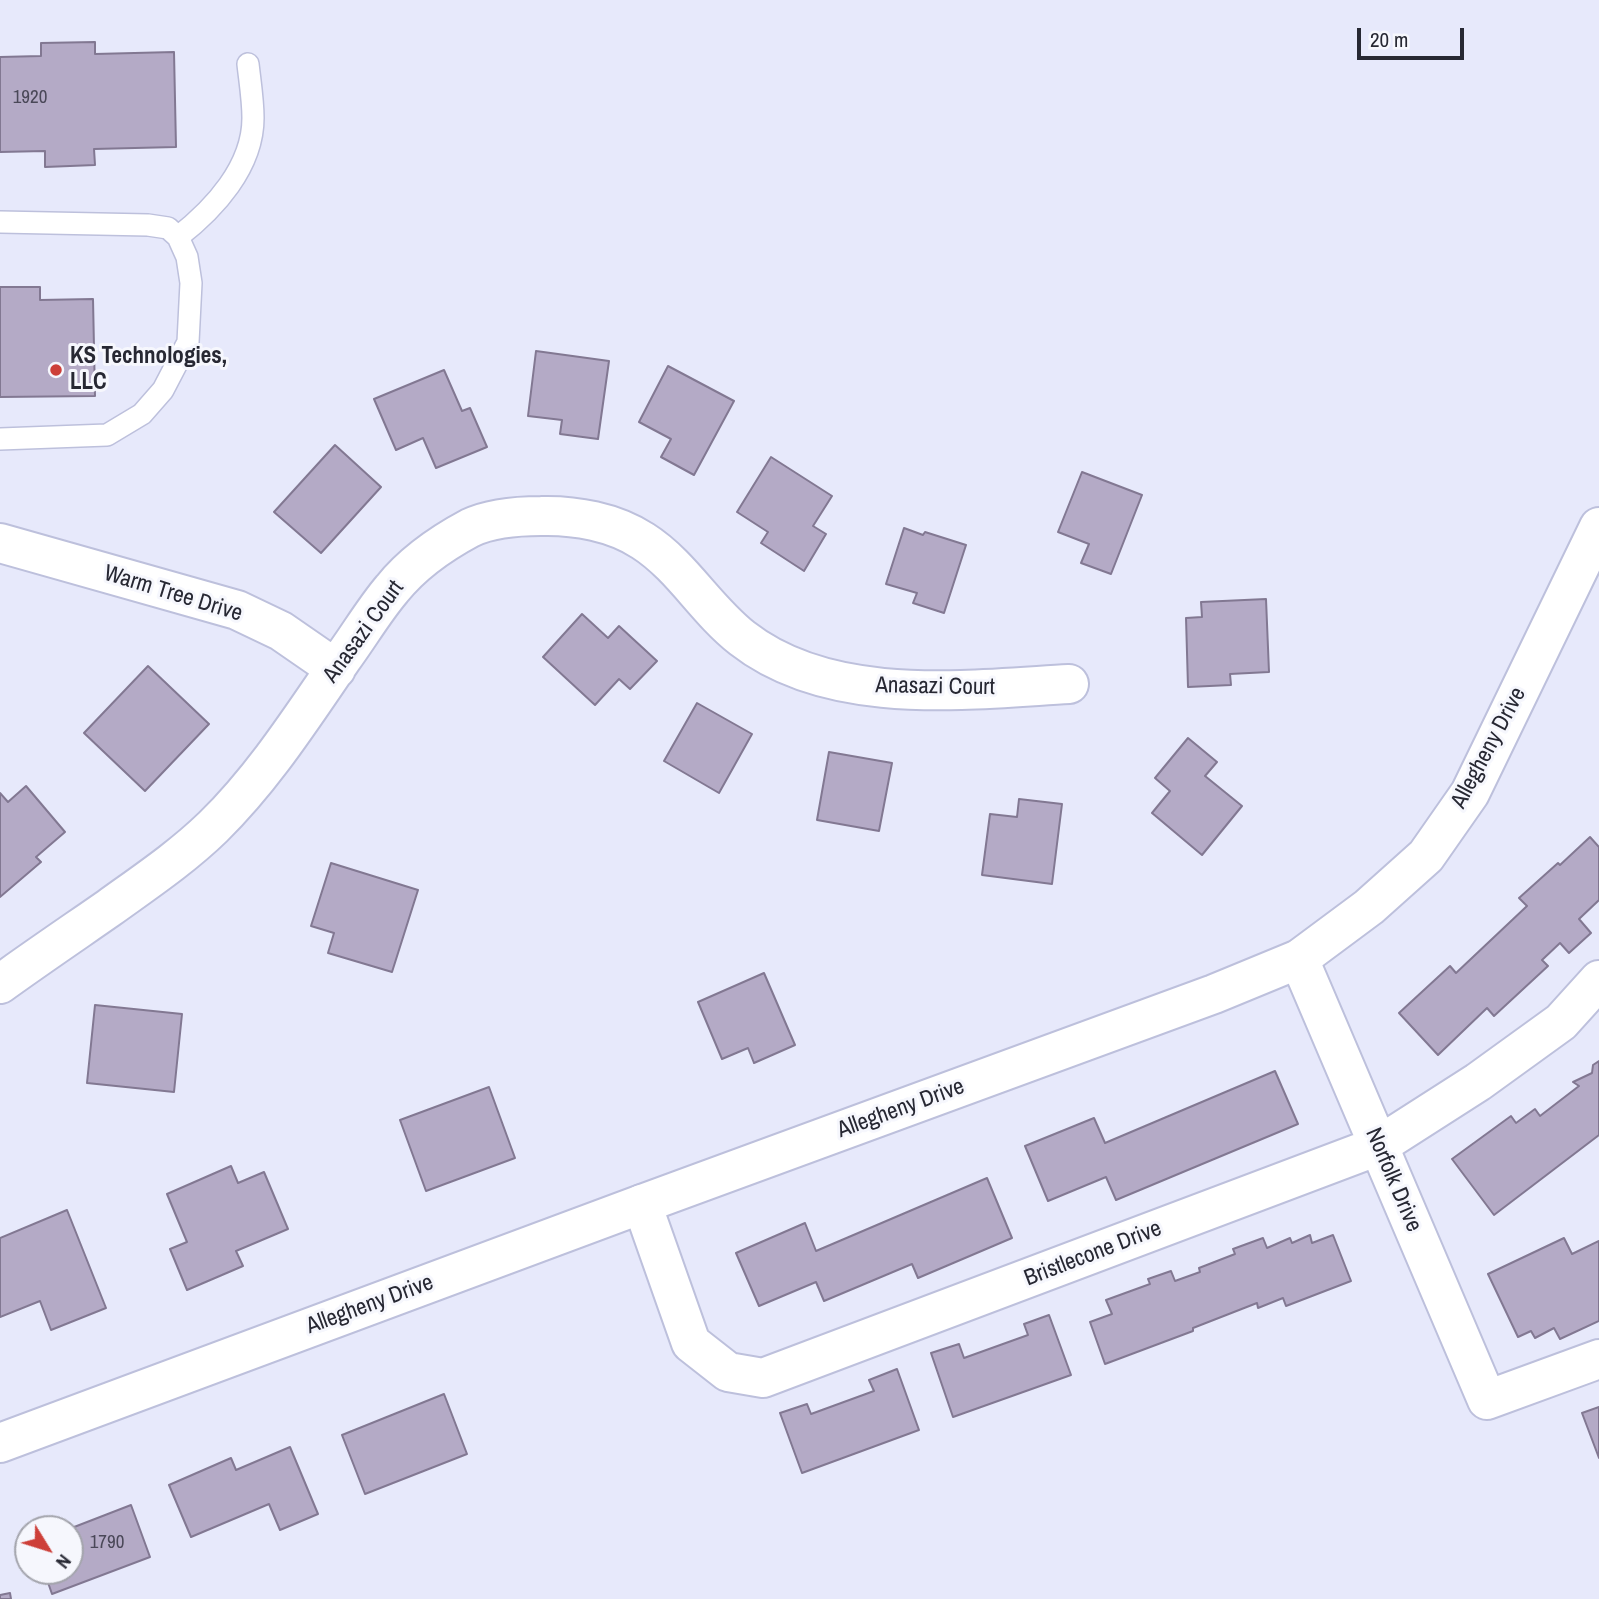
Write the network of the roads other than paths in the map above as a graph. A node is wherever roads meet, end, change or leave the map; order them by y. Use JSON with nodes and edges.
{"nodes":[{"id":1,"x":248,"y":64,"type":"dead end"},
{"id":2,"x":0,"y":222,"type":"edge"},
{"id":3,"x":178,"y":237,"type":"junction"},
{"id":4,"x":0,"y":439,"type":"edge"},
{"id":5,"x":1599,"y":527,"type":"edge"},
{"id":6,"x":0,"y":543,"type":"edge"},
{"id":7,"x":336,"y":669,"type":"junction"},
{"id":8,"x":1069,"y":684,"type":"dead end"},
{"id":9,"x":1299,"y":959,"type":"junction"},
{"id":10,"x":1599,"y":980,"type":"edge"},
{"id":11,"x":0,"y":984,"type":"edge"},
{"id":12,"x":1378,"y":1146,"type":"junction"},
{"id":13,"x":642,"y":1204,"type":"junction"},
{"id":14,"x":1599,"y":1359,"type":"edge"},
{"id":15,"x":0,"y":1443,"type":"edge"}],
"edges":[{"from":1,"to":3,"type":"lane"},
{"from":2,"to":3,"type":"lane"},
{"from":3,"to":4,"type":"lane"},
{"from":5,"to":9,"type":"street","name":"Allegheny Drive"},
{"from":6,"to":7,"type":"street","name":"Warm Tree Drive"},
{"from":7,"to":8,"type":"street","name":"Anasazi Court"},
{"from":7,"to":11,"type":"street","name":"Anasazi Court"},
{"from":9,"to":12,"type":"street","name":"Norfolk Drive"},
{"from":9,"to":13,"type":"street","name":"Allegheny Drive"},
{"from":10,"to":12,"type":"street","name":"Bristlecone Drive"},
{"from":12,"to":13,"type":"street","name":"Bristlecone Drive"},
{"from":12,"to":14,"type":"street","name":"Norfolk Drive"},
{"from":13,"to":15,"type":"street","name":"Allegheny Drive"}]}
